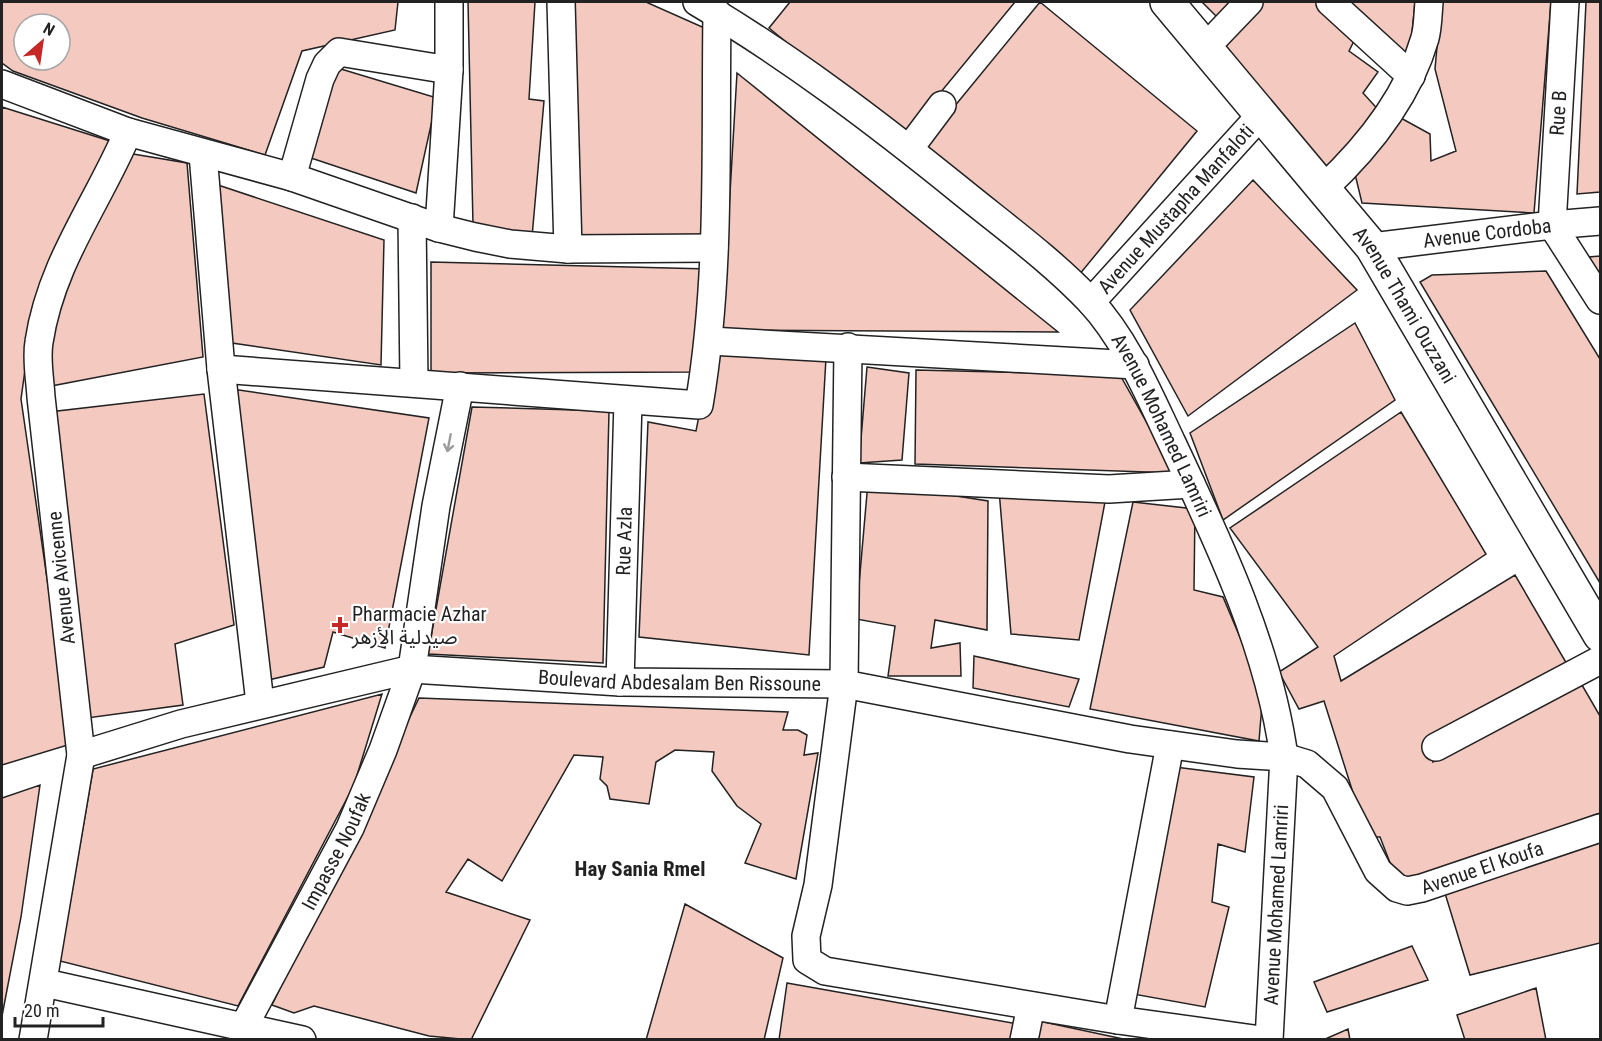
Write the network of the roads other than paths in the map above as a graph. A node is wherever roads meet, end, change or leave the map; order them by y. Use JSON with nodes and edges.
{"nodes":[{"id":1,"x":449,"y":2,"type":"edge"},
{"id":2,"x":561,"y":2,"type":"edge"},
{"id":3,"x":1167,"y":2,"type":"edge"},
{"id":4,"x":1249,"y":2,"type":"edge"},
{"id":5,"x":1330,"y":2,"type":"edge"},
{"id":6,"x":1429,"y":2,"type":"edge"},
{"id":7,"x":1565,"y":2,"type":"edge"},
{"id":8,"x":707,"y":7,"type":"edge"},
{"id":9,"x":1204,"y":49,"type":"junction"},
{"id":10,"x":449,"y":70,"type":"junction"},
{"id":11,"x":1411,"y":76,"type":"junction"},
{"id":12,"x":2,"y":84,"type":"edge"},
{"id":13,"x":942,"y":105,"type":"dead end"},
{"id":14,"x":1260,"y":116,"type":"junction"},
{"id":15,"x":128,"y":132,"type":"junction"},
{"id":16,"x":909,"y":149,"type":"junction"},
{"id":17,"x":203,"y":154,"type":"junction"},
{"id":18,"x":292,"y":177,"type":"junction"},
{"id":19,"x":1323,"y":189,"type":"junction"},
{"id":20,"x":412,"y":218,"type":"junction"},
{"id":21,"x":1600,"y":221,"type":"edge"},
{"id":22,"x":1552,"y":225,"type":"junction"},
{"id":23,"x":439,"y":228,"type":"junction"},
{"id":24,"x":1372,"y":247,"type":"junction"},
{"id":25,"x":714,"y":248,"type":"junction"},
{"id":26,"x":568,"y":249,"type":"junction"},
{"id":27,"x":1600,"y":300,"type":"edge"},
{"id":28,"x":1091,"y":302,"type":"junction"},
{"id":29,"x":710,"y":341,"type":"junction"},
{"id":30,"x":848,"y":347,"type":"junction"},
{"id":31,"x":1135,"y":365,"type":"junction"},
{"id":32,"x":221,"y":369,"type":"junction"},
{"id":33,"x":414,"y":383,"type":"junction"},
{"id":34,"x":460,"y":386,"type":"junction"},
{"id":35,"x":628,"y":401,"type":"junction"},
{"id":36,"x":846,"y":477,"type":"junction"},
{"id":37,"x":1191,"y":484,"type":"junction"},
{"id":38,"x":1600,"y":635,"type":"edge"},
{"id":39,"x":1600,"y":660,"type":"edge"},
{"id":40,"x":412,"y":669,"type":"junction"},
{"id":41,"x":620,"y":682,"type":"junction"},
{"id":42,"x":844,"y":684,"type":"junction"},
{"id":43,"x":260,"y":704,"type":"junction"},
{"id":44,"x":1170,"y":745,"type":"junction"},
{"id":45,"x":1436,"y":747,"type":"dead end"},
{"id":46,"x":81,"y":755,"type":"junction"},
{"id":47,"x":1284,"y":757,"type":"junction"},
{"id":48,"x":1600,"y":828,"type":"edge"},
{"id":49,"x":45,"y":983,"type":"junction"},
{"id":50,"x":1031,"y":1006,"type":"junction"},
{"id":51,"x":1118,"y":1020,"type":"junction"},
{"id":52,"x":243,"y":1028,"type":"junction"},
{"id":53,"x":33,"y":1040,"type":"edge"},
{"id":54,"x":302,"y":1040,"type":"edge"},
{"id":55,"x":1024,"y":1040,"type":"edge"},
{"id":56,"x":1261,"y":1040,"type":"edge"},
{"id":57,"x":1269,"y":1040,"type":"edge"}],
"edges":[{"from":1,"to":10,"type":"street"},
{"from":2,"to":26,"type":"street"},
{"from":3,"to":9,"type":"street","name":"Avenue Thami Ouzzani"},
{"from":4,"to":9,"type":"street"},
{"from":5,"to":11,"type":"street"},
{"from":6,"to":11,"type":"street"},
{"from":7,"to":22,"type":"street","name":"Rue B"},
{"from":8,"to":16,"type":"street","name":"Avenue Mohamed Lamriri"},
{"from":8,"to":25,"type":"street"},
{"from":9,"to":14,"type":"street","name":"Avenue Thami Ouzzani"},
{"from":10,"to":18,"type":"street"},
{"from":10,"to":23,"type":"street"},
{"from":11,"to":19,"type":"street"},
{"from":12,"to":15,"type":"street"},
{"from":13,"to":16,"type":"street"},
{"from":14,"to":19,"type":"street","name":"Avenue Thami Ouzzani"},
{"from":14,"to":28,"type":"street","name":"Avenue Mustapha Manfaloti"},
{"from":15,"to":17,"type":"street"},
{"from":15,"to":46,"type":"street","name":"Avenue Avicenne"},
{"from":16,"to":28,"type":"street","name":"Avenue Mohamed Lamriri"},
{"from":17,"to":18,"type":"street"},
{"from":17,"to":32,"type":"street"},
{"from":18,"to":20,"type":"street"},
{"from":19,"to":24,"type":"street","name":"Avenue Thami Ouzzani"},
{"from":20,"to":23,"type":"street"},
{"from":20,"to":33,"type":"street"},
{"from":21,"to":22,"type":"street","name":"Avenue Cordoba"},
{"from":22,"to":24,"type":"street","name":"Avenue Cordoba"},
{"from":22,"to":27,"type":"street"},
{"from":23,"to":26,"type":"street"},
{"from":24,"to":38,"type":"street","name":"Avenue Thami Ouzzani"},
{"from":25,"to":26,"type":"street"},
{"from":25,"to":29,"type":"street"},
{"from":28,"to":31,"type":"street","name":"Avenue Mohamed Lamriri"},
{"from":29,"to":30,"type":"street"},
{"from":29,"to":35,"type":"street"},
{"from":30,"to":31,"type":"street"},
{"from":30,"to":36,"type":"street"},
{"from":31,"to":37,"type":"street","name":"Avenue Mohamed Lamriri"},
{"from":32,"to":33,"type":"street"},
{"from":32,"to":43,"type":"street"},
{"from":33,"to":34,"type":"street"},
{"from":34,"to":35,"type":"street"},
{"from":34,"to":40,"type":"street","name":"Impasse Noufak","one_way":true},
{"from":35,"to":41,"type":"street","name":"Rue Azla"},
{"from":36,"to":37,"type":"street"},
{"from":36,"to":42,"type":"street"},
{"from":37,"to":47,"type":"street","name":"Avenue Mohamed Lamriri"},
{"from":39,"to":45,"type":"street"},
{"from":40,"to":41,"type":"street","name":"Boulevard Abdesalam Ben Rissoune"},
{"from":40,"to":43,"type":"street","name":"Boulevard Abdesalam Ben Rissoune"},
{"from":40,"to":52,"type":"street","name":"Impasse Noufak"},
{"from":41,"to":42,"type":"street","name":"Boulevard Abdesalam Ben Rissoune"},
{"from":42,"to":44,"type":"street","name":"Boulevard Abdesalam Ben Rissoune"},
{"from":42,"to":50,"type":"street"},
{"from":43,"to":46,"type":"street","name":"Boulevard Abdesalam Ben Rissoune"},
{"from":44,"to":47,"type":"street","name":"Boulevard Abdesalam Ben Rissoune"},
{"from":44,"to":51,"type":"street"},
{"from":46,"to":49,"type":"street","name":"Avenue Avicenne"},
{"from":47,"to":48,"type":"street","name":"Avenue El Koufa"},
{"from":47,"to":57,"type":"street","name":"Avenue Mohamed Lamriri"},
{"from":49,"to":52,"type":"street"},
{"from":49,"to":53,"type":"street","name":"Avenue Avicenne"},
{"from":50,"to":51,"type":"street"},
{"from":50,"to":55,"type":"street"},
{"from":51,"to":56,"type":"street"},
{"from":52,"to":54,"type":"street"}]}
